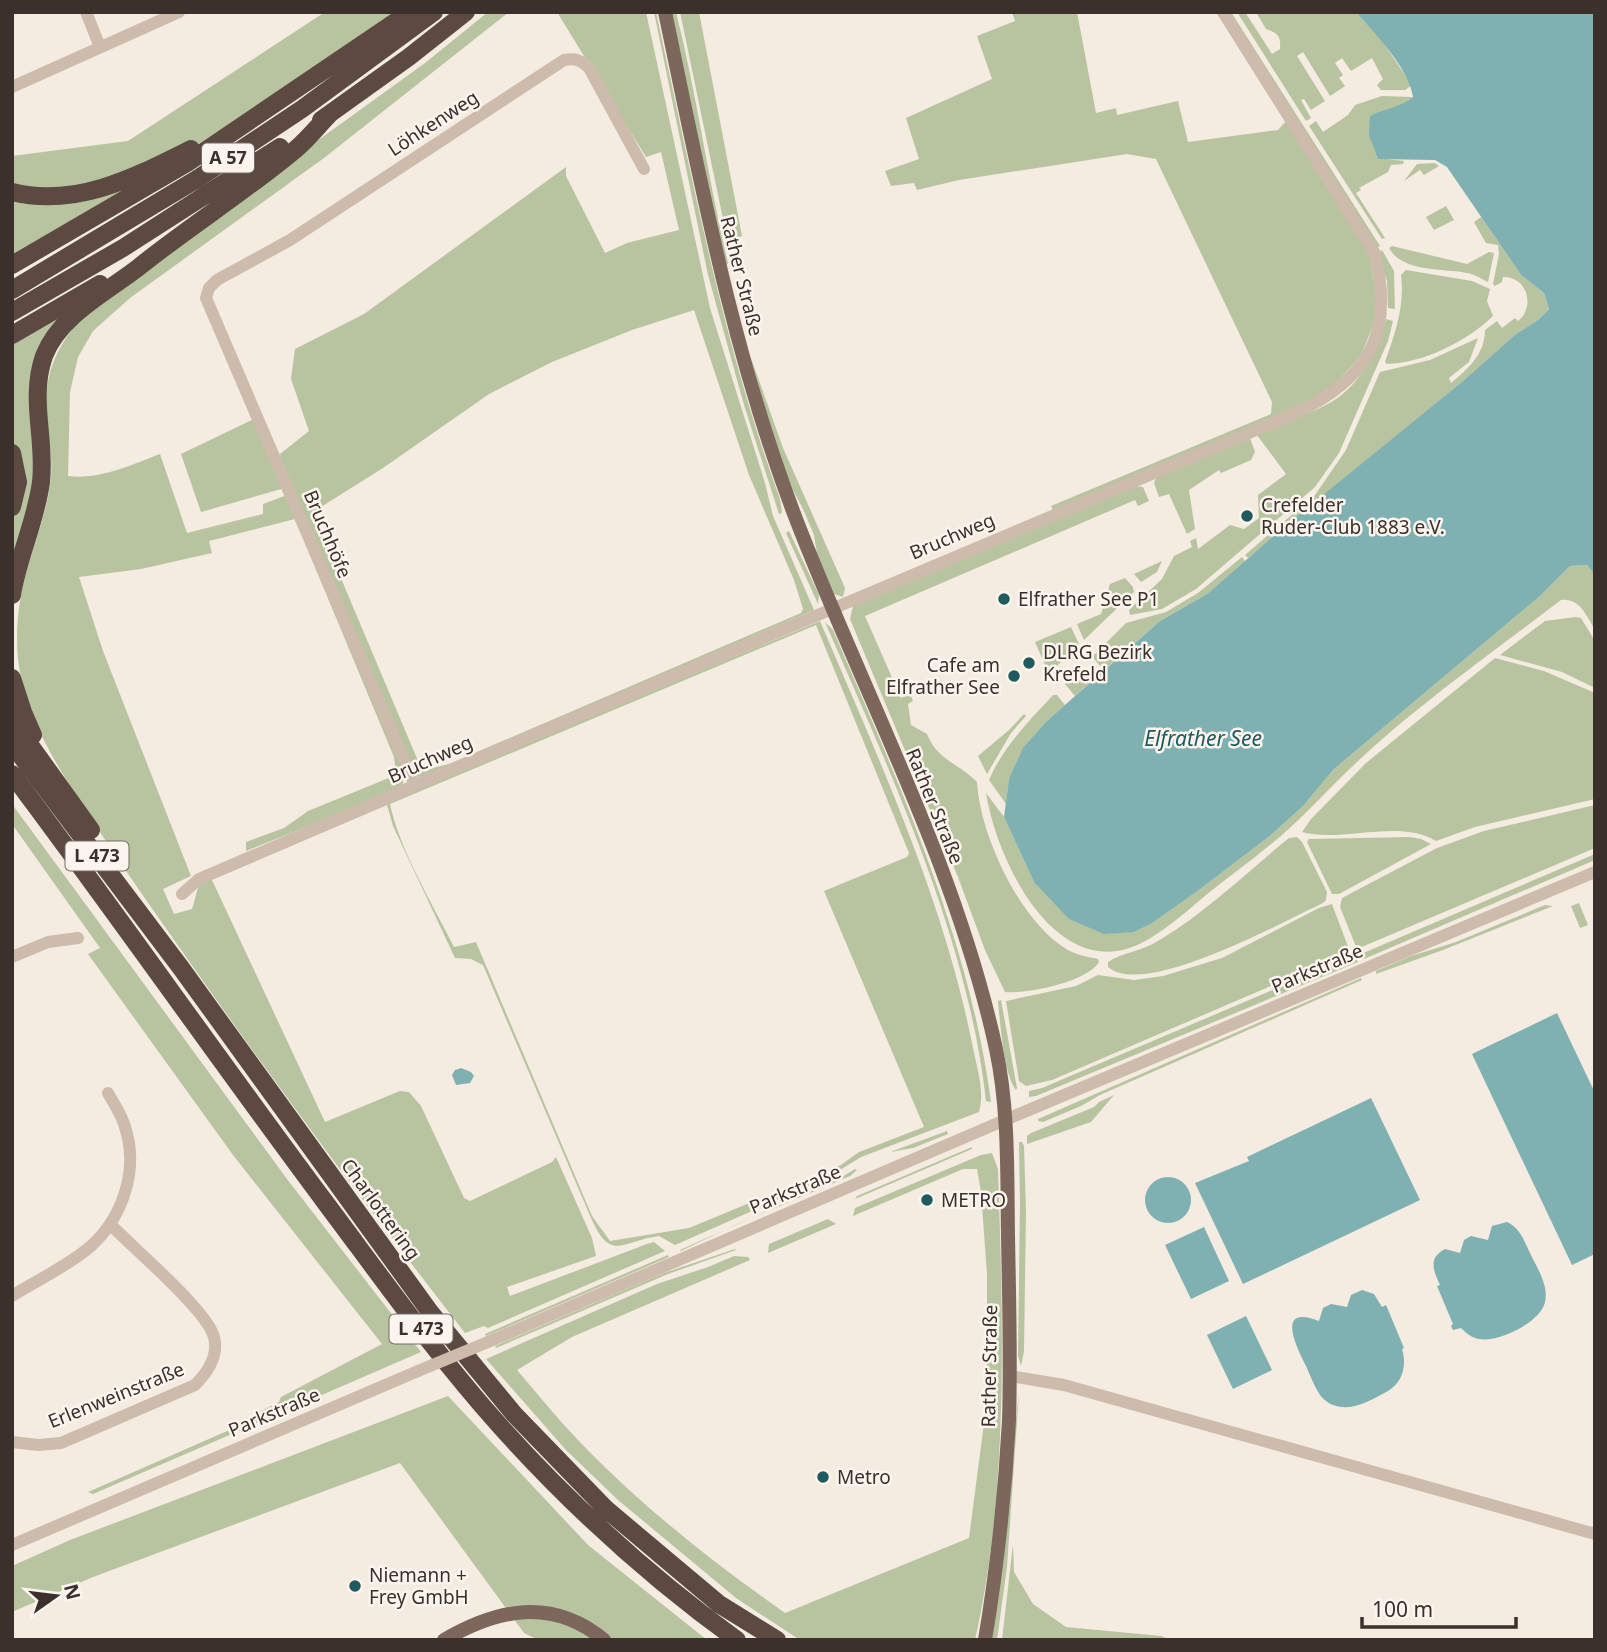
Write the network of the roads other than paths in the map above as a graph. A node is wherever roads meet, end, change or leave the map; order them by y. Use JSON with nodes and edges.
{"nodes":[{"id":1,"x":86,"y":12,"type":"edge"},
{"id":2,"x":179,"y":12,"type":"edge"},
{"id":3,"x":410,"y":12,"type":"edge"},
{"id":4,"x":433,"y":12,"type":"edge"},
{"id":5,"x":466,"y":12,"type":"edge"},
{"id":6,"x":665,"y":12,"type":"edge"},
{"id":7,"x":1223,"y":12,"type":"edge"},
{"id":8,"x":100,"y":47,"type":"junction"},
{"id":9,"x":300,"y":86,"type":"junction"},
{"id":10,"x":12,"y":87,"type":"edge"},
{"id":11,"x":329,"y":115,"type":"junction"},
{"id":12,"x":644,"y":169,"type":"dead end"},
{"id":13,"x":12,"y":192,"type":"edge"},
{"id":14,"x":160,"y":249,"type":"junction"},
{"id":15,"x":12,"y":265,"type":"edge"},
{"id":16,"x":12,"y":290,"type":"edge"},
{"id":17,"x":206,"y":298,"type":"joint"},
{"id":18,"x":12,"y":312,"type":"edge"},
{"id":19,"x":12,"y":335,"type":"edge"},
{"id":20,"x":12,"y":453,"type":"edge"},
{"id":21,"x":12,"y":507,"type":"edge"},
{"id":22,"x":12,"y":595,"type":"edge"},
{"id":23,"x":833,"y":609,"type":"junction"},
{"id":24,"x":12,"y":678,"type":"edge"},
{"id":25,"x":12,"y":720,"type":"edge"},
{"id":26,"x":12,"y":744,"type":"edge"},
{"id":27,"x":12,"y":774,"type":"edge"},
{"id":28,"x":12,"y":783,"type":"edge"},
{"id":29,"x":415,"y":785,"type":"junction"},
{"id":30,"x":64,"y":790,"type":"junction"},
{"id":31,"x":30,"y":798,"type":"junction"},
{"id":32,"x":1595,"y":872,"type":"edge"},
{"id":33,"x":182,"y":894,"type":"dead end"},
{"id":34,"x":78,"y":938,"type":"dead end"},
{"id":35,"x":12,"y":957,"type":"edge"},
{"id":36,"x":181,"y":968,"type":"junction"},
{"id":37,"x":108,"y":1093,"type":"dead end"},
{"id":38,"x":1005,"y":1120,"type":"junction"},
{"id":39,"x":110,"y":1224,"type":"junction"},
{"id":40,"x":12,"y":1296,"type":"edge"},
{"id":41,"x":1010,"y":1376,"type":"junction"},
{"id":42,"x":12,"y":1442,"type":"edge"},
{"id":43,"x":1595,"y":1534,"type":"edge"},
{"id":44,"x":12,"y":1545,"type":"edge"},
{"id":45,"x":444,"y":1640,"type":"edge"},
{"id":46,"x":604,"y":1640,"type":"edge"},
{"id":47,"x":737,"y":1640,"type":"edge"},
{"id":48,"x":777,"y":1640,"type":"edge"},
{"id":49,"x":985,"y":1640,"type":"edge"}],
"edges":[{"from":1,"to":8,"type":"street"},
{"from":2,"to":8,"type":"street"},
{"from":3,"to":9,"type":"highway"},
{"from":4,"to":16,"type":"highway","number":"A 57"},
{"from":5,"to":11,"type":"highway","number":"A 57"},
{"from":6,"to":23,"type":"main road","name":"Rather Straße"},
{"from":7,"to":23,"type":"street","name":"Bruchweg"},
{"from":8,"to":10,"type":"street"},
{"from":9,"to":13,"type":"highway"},
{"from":9,"to":15,"type":"highway"},
{"from":11,"to":14,"type":"highway"},
{"from":11,"to":18,"type":"highway","number":"A 57"},
{"from":12,"to":17,"type":"street","name":"Löhkenweg"},
{"from":14,"to":19,"type":"highway"},
{"from":14,"to":22,"type":"highway"},
{"from":17,"to":29,"type":"street","name":"Bruchhöfe"},
{"from":20,"to":21,"type":"highway"},
{"from":23,"to":29,"type":"street","name":"Bruchweg"},
{"from":23,"to":38,"type":"main road","name":"Rather Straße"},
{"from":24,"to":30,"type":"highway"},
{"from":25,"to":30,"type":"highway"},
{"from":26,"to":36,"type":"highway","name":"Charlottering","number":"L 473"},
{"from":27,"to":31,"type":"highway","name":"Charlottering","number":"L 473"},
{"from":28,"to":31,"type":"highway"},
{"from":29,"to":33,"type":"street","name":"Bruchweg"},
{"from":30,"to":36,"type":"highway"},
{"from":31,"to":47,"type":"highway","name":"Charlottering","number":"L 473"},
{"from":32,"to":38,"type":"street","name":"Parkstraße"},
{"from":34,"to":35,"type":"street"},
{"from":36,"to":48,"type":"highway","name":"Charlottering","number":"L 473"},
{"from":37,"to":39,"type":"street"},
{"from":38,"to":41,"type":"main road","name":"Rather Straße"},
{"from":38,"to":44,"type":"street","name":"Parkstraße","bridge":true},
{"from":39,"to":40,"type":"street"},
{"from":39,"to":42,"type":"street","name":"Erlenweinstraße"},
{"from":41,"to":43,"type":"street"},
{"from":41,"to":49,"type":"main road","name":"Rather Straße"},
{"from":45,"to":46,"type":"main road"}]}
